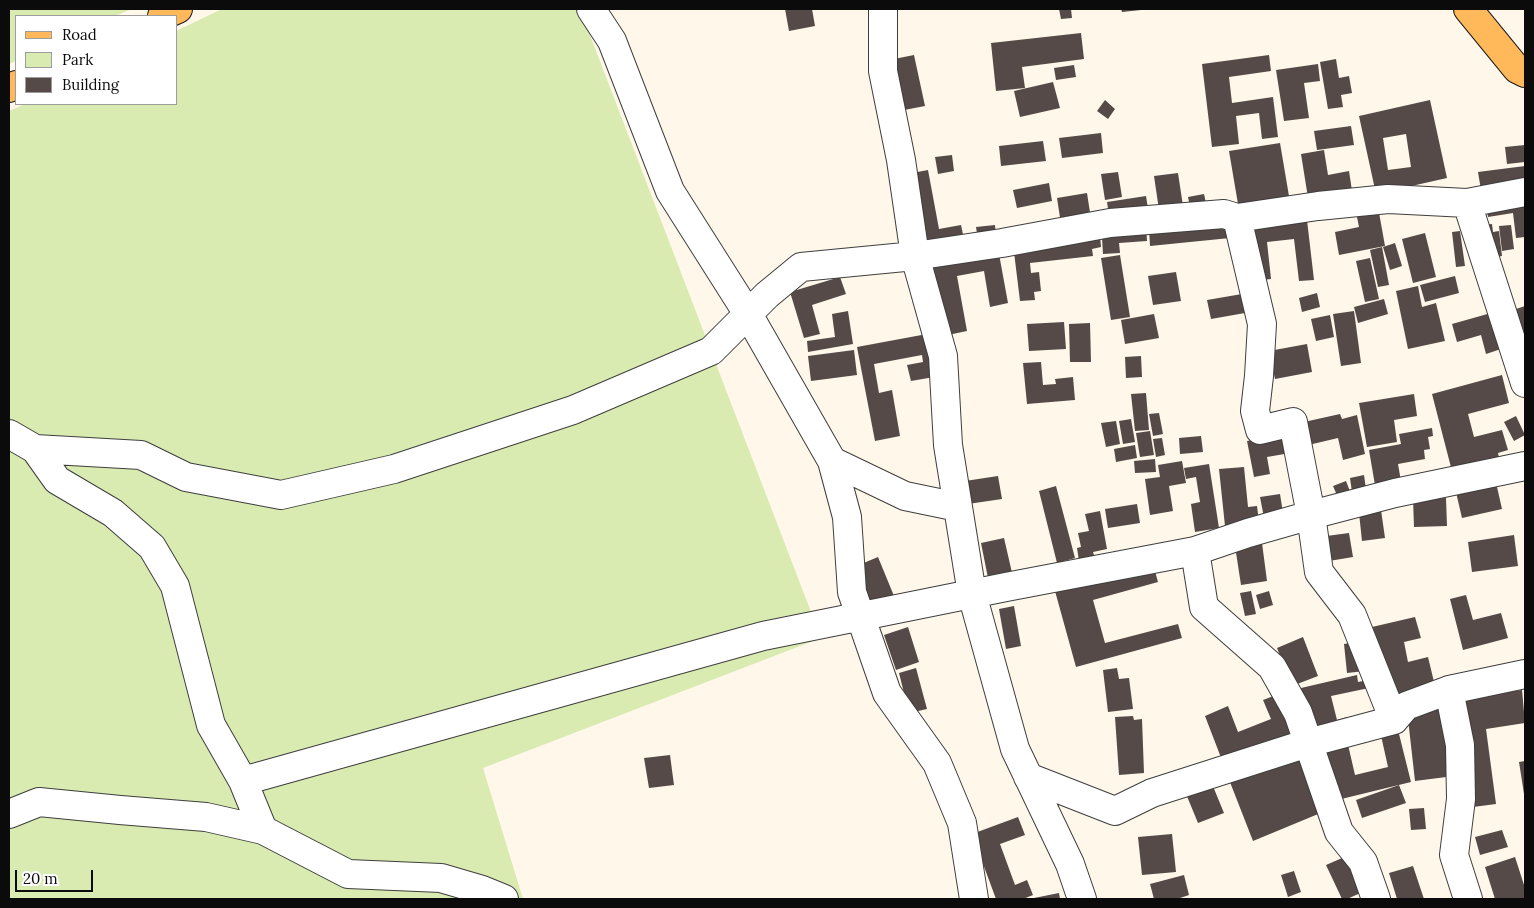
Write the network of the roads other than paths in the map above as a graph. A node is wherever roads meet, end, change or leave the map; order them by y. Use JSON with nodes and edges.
{"nodes":[{"id":1,"x":178,"y":9,"type":"edge"},
{"id":2,"x":591,"y":9,"type":"edge"},
{"id":3,"x":883,"y":9,"type":"edge"},
{"id":4,"x":1468,"y":9,"type":"edge"},
{"id":5,"x":164,"y":15,"type":"edge"},
{"id":6,"x":1525,"y":74,"type":"edge"},
{"id":7,"x":1525,"y":192,"type":"edge"},
{"id":8,"x":1467,"y":203,"type":"junction"},
{"id":9,"x":1238,"y":218,"type":"junction"},
{"id":10,"x":915,"y":256,"type":"junction"},
{"id":11,"x":748,"y":314,"type":"junction"},
{"id":12,"x":1523,"y":368,"type":"edge"},
{"id":13,"x":9,"y":434,"type":"edge"},
{"id":14,"x":36,"y":449,"type":"junction"},
{"id":15,"x":832,"y":461,"type":"junction"},
{"id":16,"x":1525,"y":466,"type":"edge"},
{"id":17,"x":958,"y":506,"type":"junction"},
{"id":18,"x":1311,"y":515,"type":"junction"},
{"id":19,"x":1195,"y":551,"type":"junction"},
{"id":20,"x":972,"y":594,"type":"junction"},
{"id":21,"x":861,"y":617,"type":"junction"},
{"id":22,"x":1525,"y":674,"type":"edge"},
{"id":23,"x":1449,"y":690,"type":"junction"},
{"id":24,"x":1394,"y":720,"type":"junction"},
{"id":25,"x":1308,"y":743,"type":"junction"},
{"id":26,"x":1028,"y":777,"type":"junction"},
{"id":27,"x":243,"y":781,"type":"junction"},
{"id":28,"x":9,"y":814,"type":"edge"},
{"id":29,"x":263,"y":830,"type":"junction"},
{"id":30,"x":504,"y":899,"type":"edge"},
{"id":31,"x":974,"y":899,"type":"edge"},
{"id":32,"x":1082,"y":899,"type":"edge"},
{"id":33,"x":1376,"y":899,"type":"edge"},
{"id":34,"x":1468,"y":899,"type":"edge"}],
"edges":[{"from":1,"to":5,"type":"main road"},
{"from":2,"to":11,"type":"street"},
{"from":3,"to":10,"type":"street"},
{"from":4,"to":6,"type":"main road"},
{"from":7,"to":8,"type":"street"},
{"from":8,"to":9,"type":"street"},
{"from":8,"to":12,"type":"street"},
{"from":9,"to":10,"type":"street"},
{"from":9,"to":18,"type":"street"},
{"from":10,"to":11,"type":"street"},
{"from":10,"to":17,"type":"street"},
{"from":11,"to":14,"type":"street"},
{"from":11,"to":15,"type":"street"},
{"from":13,"to":14,"type":"street"},
{"from":14,"to":27,"type":"street"},
{"from":15,"to":17,"type":"street"},
{"from":15,"to":21,"type":"street"},
{"from":16,"to":18,"type":"street"},
{"from":17,"to":20,"type":"street"},
{"from":18,"to":19,"type":"street"},
{"from":18,"to":24,"type":"street"},
{"from":19,"to":20,"type":"street"},
{"from":19,"to":25,"type":"street"},
{"from":20,"to":21,"type":"street"},
{"from":20,"to":26,"type":"street"},
{"from":21,"to":27,"type":"street"},
{"from":21,"to":31,"type":"street"},
{"from":22,"to":23,"type":"street"},
{"from":23,"to":24,"type":"street"},
{"from":23,"to":34,"type":"street"},
{"from":24,"to":25,"type":"street"},
{"from":25,"to":26,"type":"street"},
{"from":25,"to":33,"type":"street"},
{"from":26,"to":32,"type":"street"},
{"from":27,"to":29,"type":"street"},
{"from":28,"to":29,"type":"street"},
{"from":29,"to":30,"type":"street"}]}
